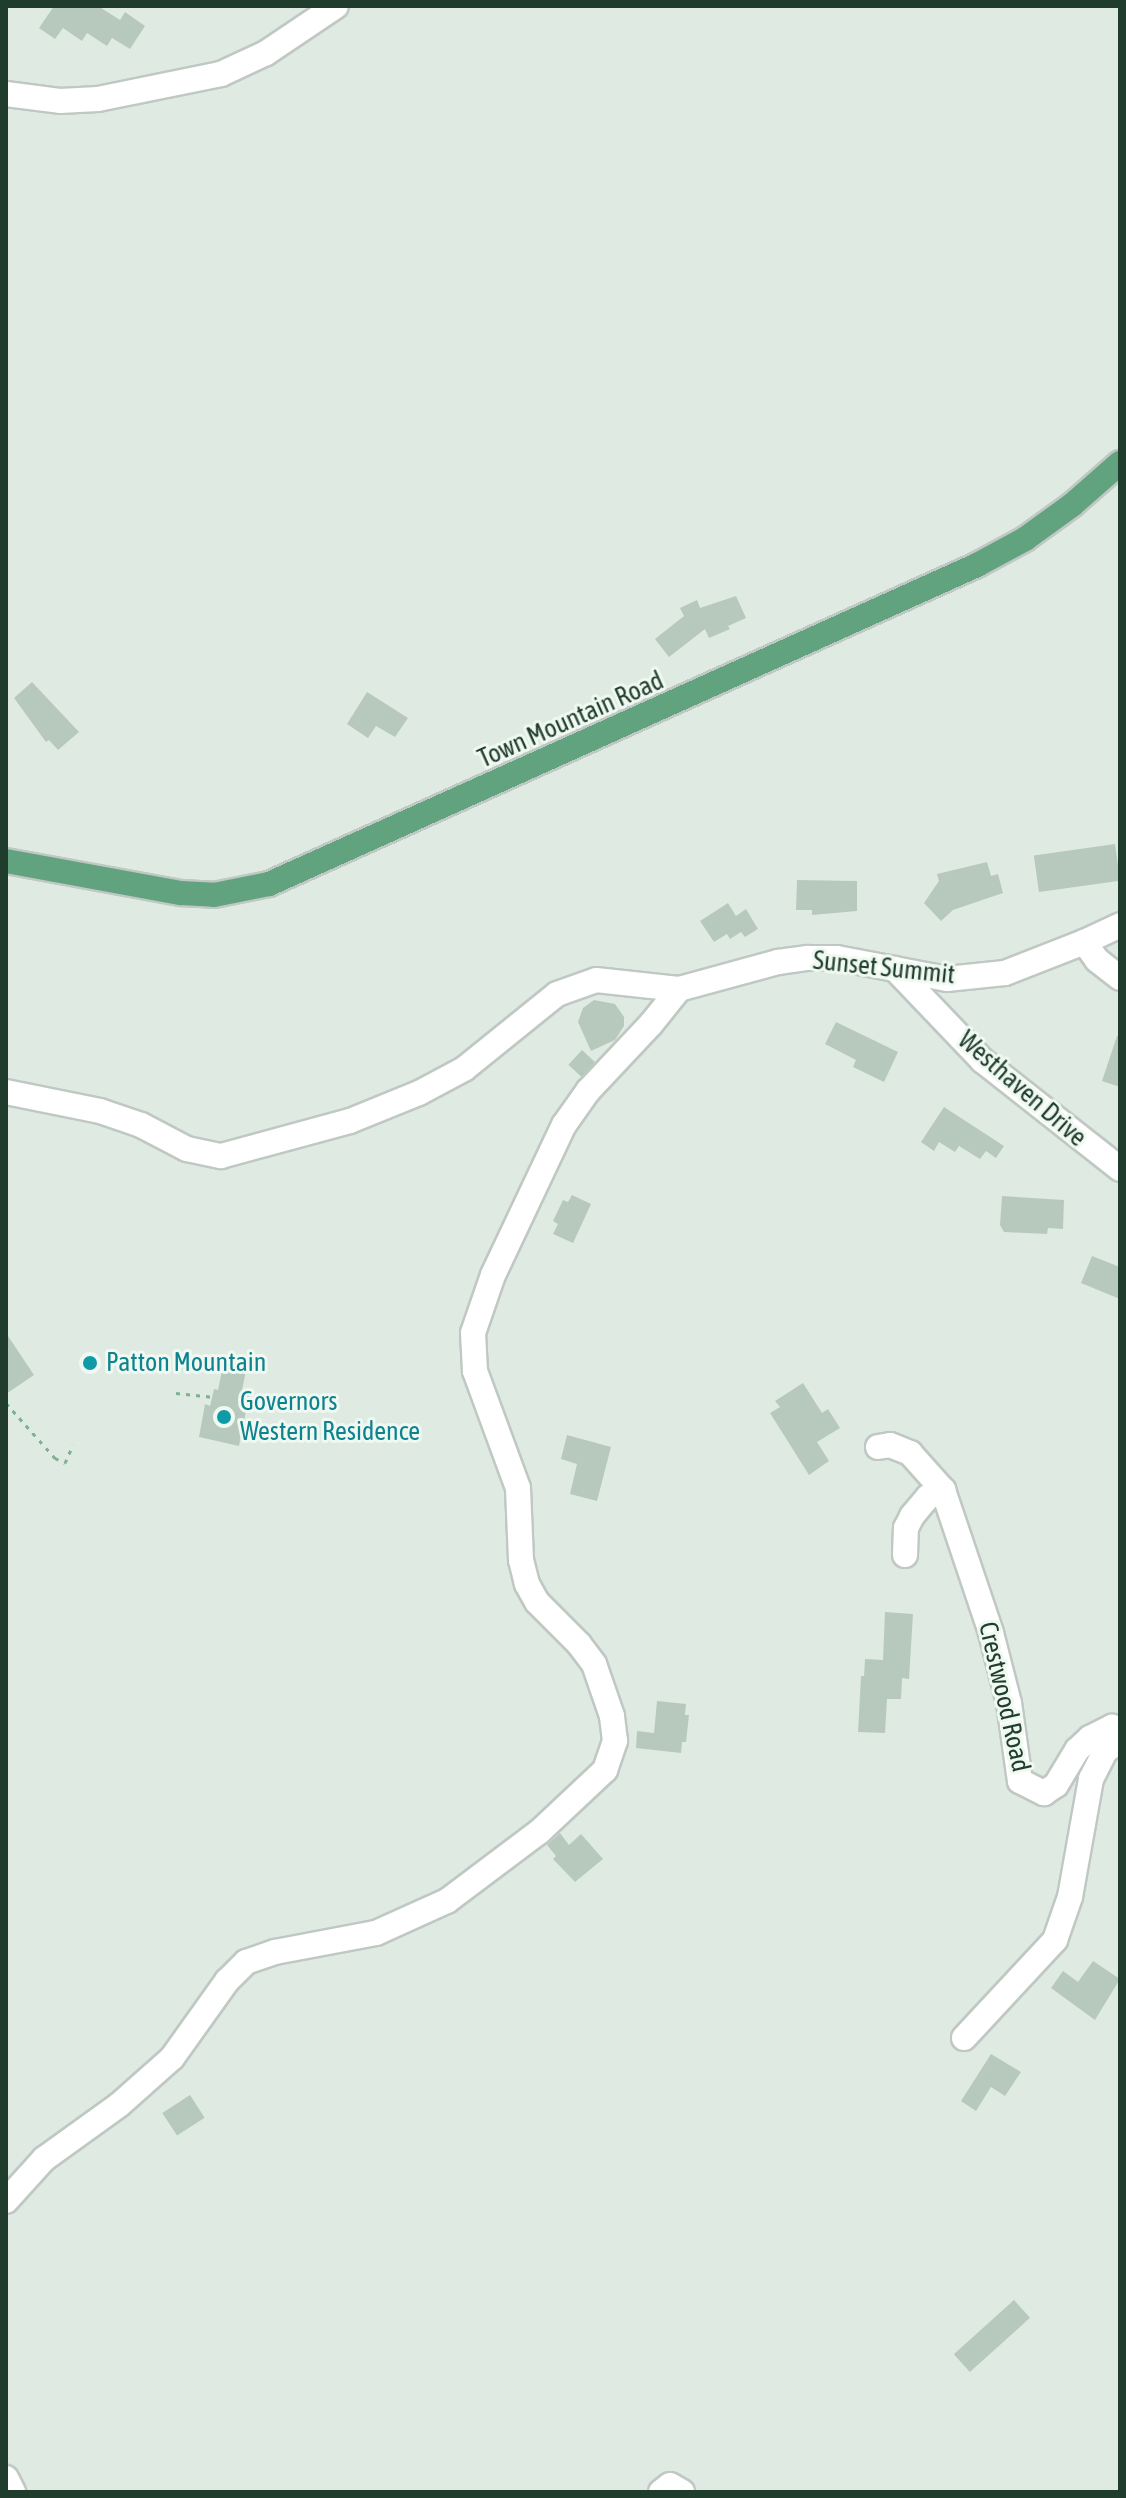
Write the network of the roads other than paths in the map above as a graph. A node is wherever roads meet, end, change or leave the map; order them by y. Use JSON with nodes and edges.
{"nodes":[{"id":1,"x":336,"y":6,"type":"edge"},
{"id":2,"x":6,"y":94,"type":"edge"},
{"id":3,"x":1120,"y":463,"type":"edge"},
{"id":4,"x":6,"y":861,"type":"edge"},
{"id":5,"x":1120,"y":925,"type":"edge"},
{"id":6,"x":1084,"y":942,"type":"junction"},
{"id":7,"x":895,"y":969,"type":"junction"},
{"id":8,"x":1120,"y":978,"type":"edge"},
{"id":9,"x":679,"y":989,"type":"junction"},
{"id":10,"x":6,"y":1092,"type":"edge"},
{"id":11,"x":1120,"y":1169,"type":"edge"},
{"id":12,"x":878,"y":1447,"type":"dead end"},
{"id":13,"x":943,"y":1490,"type":"junction"},
{"id":14,"x":905,"y":1555,"type":"dead end"},
{"id":15,"x":1120,"y":1731,"type":"edge"},
{"id":16,"x":1120,"y":1741,"type":"edge"},
{"id":17,"x":964,"y":2038,"type":"dead end"},
{"id":18,"x":6,"y":2201,"type":"edge"},
{"id":19,"x":6,"y":2478,"type":"edge"},
{"id":20,"x":13,"y":2492,"type":"edge"},
{"id":21,"x":661,"y":2492,"type":"edge"},
{"id":22,"x":682,"y":2492,"type":"edge"}],
"edges":[{"from":1,"to":2,"type":"street"},
{"from":3,"to":4,"type":"main road","name":"Town Mountain Road"},
{"from":5,"to":6,"type":"street","name":"Sunset Summit"},
{"from":6,"to":7,"type":"street","name":"Sunset Summit"},
{"from":6,"to":8,"type":"street"},
{"from":7,"to":9,"type":"street","name":"Sunset Summit"},
{"from":7,"to":11,"type":"street","name":"Westhaven Drive"},
{"from":9,"to":10,"type":"street"},
{"from":9,"to":18,"type":"street"},
{"from":12,"to":13,"type":"street"},
{"from":13,"to":14,"type":"street"},
{"from":13,"to":15,"type":"street","name":"Crestwood Road"},
{"from":16,"to":17,"type":"street"},
{"from":19,"to":20,"type":"street"},
{"from":21,"to":22,"type":"street"}]}
